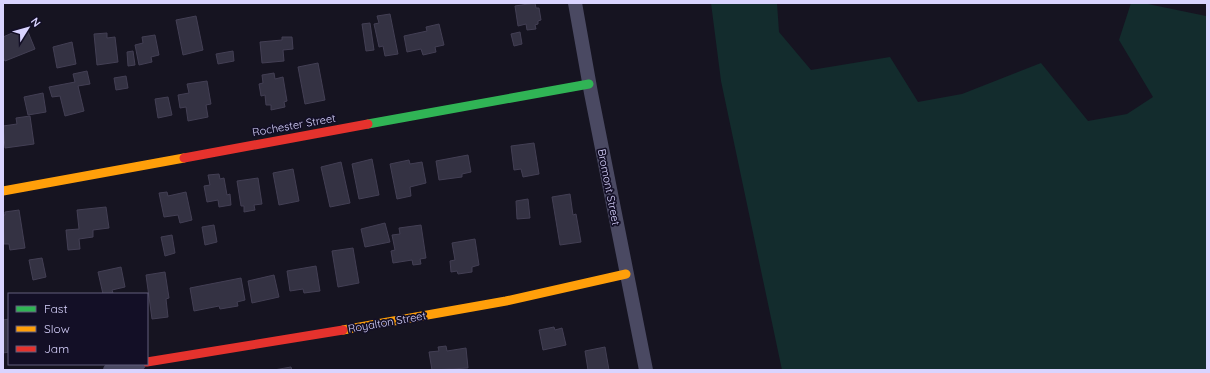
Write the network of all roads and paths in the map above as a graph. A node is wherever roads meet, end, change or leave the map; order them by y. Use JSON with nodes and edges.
{"nodes":[{"id":1,"x":575,"y":3,"type":"edge"},
{"id":2,"x":589,"y":84,"type":"junction"},
{"id":3,"x":3,"y":190,"type":"edge"},
{"id":4,"x":626,"y":274,"type":"junction"},
{"id":5,"x":148,"y":362,"type":"edge"},
{"id":6,"x":134,"y":365,"type":"edge"},
{"id":7,"x":110,"y":370,"type":"edge"},
{"id":8,"x":646,"y":370,"type":"edge"}],
"edges":[{"from":1,"to":2,"type":"street","name":"Bromont Street"},
{"from":2,"to":3,"type":"street","name":"Rochester Street"},
{"from":2,"to":4,"type":"street","name":"Bromont Street"},
{"from":4,"to":5,"type":"street","name":"Royalton Street"},
{"from":4,"to":8,"type":"street","name":"Bromont Street"},
{"from":6,"to":7,"type":"street"}]}
